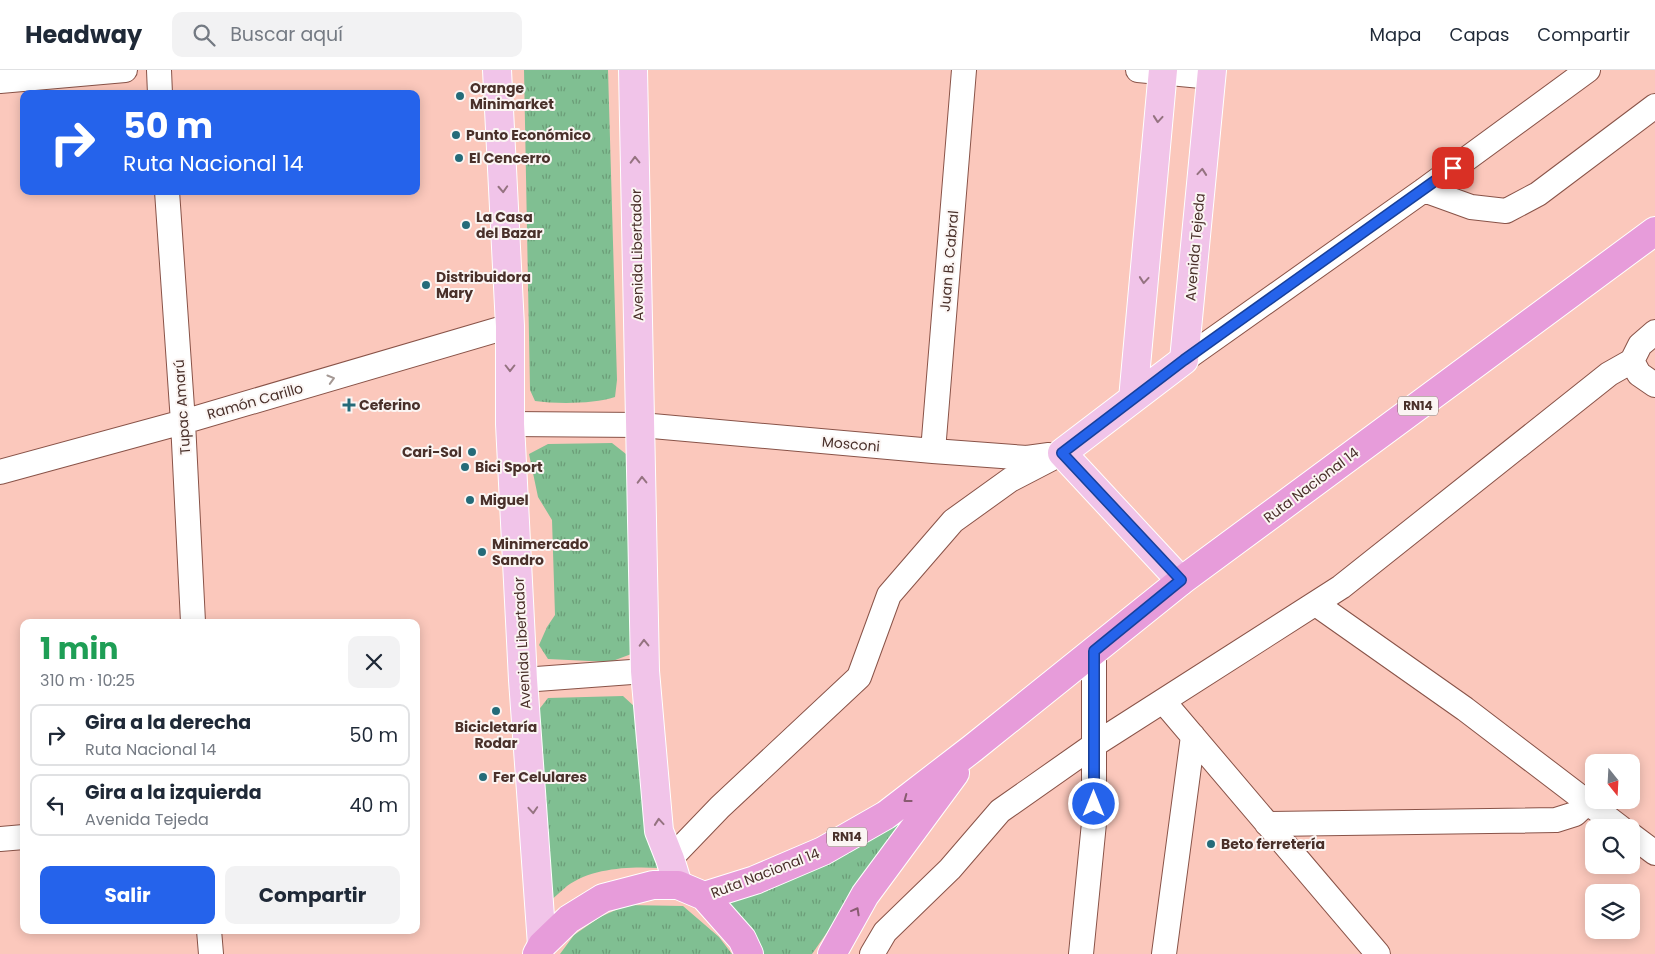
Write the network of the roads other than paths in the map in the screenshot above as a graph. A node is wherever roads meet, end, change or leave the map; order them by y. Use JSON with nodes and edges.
{"nodes":[{"id":1,"x":159,"y":70,"type":"edge"},
{"id":2,"x":497,"y":70,"type":"edge"},
{"id":3,"x":633,"y":70,"type":"edge"},
{"id":4,"x":964,"y":70,"type":"edge"},
{"id":5,"x":1588,"y":70,"type":"edge"},
{"id":6,"x":110,"y":71,"type":"edge"},
{"id":7,"x":1154,"y":71,"type":"edge"},
{"id":8,"x":1212,"y":74,"type":"edge"},
{"id":9,"x":0,"y":81,"type":"edge"},
{"id":10,"x":160,"y":90,"type":"edge"},
{"id":11,"x":1655,"y":106,"type":"edge"},
{"id":12,"x":1424,"y":190,"type":"junction"},
{"id":13,"x":167,"y":195,"type":"edge"},
{"id":14,"x":1655,"y":231,"type":"edge"},
{"id":15,"x":510,"y":326,"type":"junction"},
{"id":16,"x":1655,"y":332,"type":"edge"},
{"id":17,"x":1184,"y":360,"type":"junction"},
{"id":18,"x":1632,"y":361,"type":"junction"},
{"id":19,"x":1655,"y":385,"type":"edge"},
{"id":20,"x":1133,"y":399,"type":"junction"},
{"id":21,"x":183,"y":422,"type":"junction"},
{"id":22,"x":510,"y":424,"type":"junction"},
{"id":23,"x":641,"y":425,"type":"junction"},
{"id":24,"x":933,"y":451,"type":"junction"},
{"id":25,"x":1062,"y":453,"type":"junction"},
{"id":26,"x":0,"y":472,"type":"edge"},
{"id":27,"x":1181,"y":580,"type":"junction"},
{"id":28,"x":1316,"y":604,"type":"junction"},
{"id":29,"x":193,"y":619,"type":"edge"},
{"id":30,"x":1094,"y":651,"type":"junction"},
{"id":31,"x":645,"y":671,"type":"junction"},
{"id":32,"x":523,"y":680,"type":"junction"},
{"id":33,"x":1163,"y":701,"type":"junction"},
{"id":34,"x":1193,"y":736,"type":"junction"},
{"id":35,"x":1094,"y":745,"type":"junction"},
{"id":36,"x":973,"y":748,"type":"junction"},
{"id":37,"x":1585,"y":800,"type":"edge"},
{"id":38,"x":1585,"y":805,"type":"edge"},
{"id":39,"x":1597,"y":809,"type":"edge"},
{"id":40,"x":1610,"y":819,"type":"edge"},
{"id":41,"x":1268,"y":824,"type":"junction"},
{"id":42,"x":20,"y":837,"type":"edge"},
{"id":43,"x":0,"y":839,"type":"edge"},
{"id":44,"x":1640,"y":842,"type":"edge"},
{"id":45,"x":1655,"y":853,"type":"edge"},
{"id":46,"x":670,"y":859,"type":"junction"},
{"id":47,"x":678,"y":885,"type":"junction"},
{"id":48,"x":704,"y":896,"type":"junction"},
{"id":49,"x":210,"y":934,"type":"edge"},
{"id":50,"x":540,"y":950,"type":"edge"},
{"id":51,"x":211,"y":954,"type":"edge"},
{"id":52,"x":749,"y":954,"type":"edge"},
{"id":53,"x":832,"y":954,"type":"edge"},
{"id":54,"x":872,"y":954,"type":"edge"},
{"id":55,"x":1080,"y":954,"type":"edge"},
{"id":56,"x":1164,"y":954,"type":"edge"},
{"id":57,"x":1378,"y":954,"type":"edge"}],
"edges":[{"from":1,"to":10,"type":"street"},
{"from":2,"to":15,"type":"main road","name":"Avenida Libertador","one_way":true},
{"from":23,"to":3,"type":"main road","name":"Avenida Libertador","one_way":true},
{"from":4,"to":24,"type":"street","name":"Juan B. Cabral"},
{"from":5,"to":12,"type":"street"},
{"from":6,"to":9,"type":"street"},
{"from":7,"to":8,"type":"street"},
{"from":7,"to":20,"type":"main road","one_way":true},
{"from":17,"to":8,"type":"main road","name":"Avenida Tejeda","one_way":true},
{"from":11,"to":12,"type":"street"},
{"from":12,"to":17,"type":"street"},
{"from":13,"to":21,"type":"street","name":"Tupac Amarú"},
{"from":14,"to":27,"type":"highway","name":"Ruta Nacional 14","number":"RN14"},
{"from":21,"to":15,"type":"street","name":"Ramón Carillo","one_way":true},
{"from":15,"to":22,"type":"main road","name":"Avenida Libertador","one_way":true},
{"from":16,"to":18,"type":"street"},
{"from":17,"to":20,"type":"main road"},
{"from":18,"to":19,"type":"street"},
{"from":18,"to":28,"type":"street"},
{"from":20,"to":25,"type":"main road"},
{"from":21,"to":26,"type":"street","name":"Ramón Carillo"},
{"from":21,"to":29,"type":"street","name":"Tupac Amarú"},
{"from":22,"to":23,"type":"street","name":"Mosconi"},
{"from":22,"to":32,"type":"main road","name":"Avenida Libertador"},
{"from":23,"to":24,"type":"street","name":"Mosconi"},
{"from":31,"to":23,"type":"main road","name":"Avenida Libertador","one_way":true},
{"from":24,"to":25,"type":"street","name":"Mosconi"},
{"from":25,"to":27,"type":"main road"},
{"from":25,"to":46,"type":"street"},
{"from":27,"to":30,"type":"highway","name":"Ruta Nacional 14","number":"RN14"},
{"from":28,"to":33,"type":"street"},
{"from":28,"to":37,"type":"street"},
{"from":30,"to":35,"type":"street"},
{"from":30,"to":36,"type":"highway","name":"Ruta Nacional 14","number":"RN14"},
{"from":31,"to":32,"type":"street"},
{"from":46,"to":31,"type":"main road","name":"Avenida Libertador","one_way":true},
{"from":32,"to":50,"type":"main road","name":"Avenida Libertador","one_way":true},
{"from":33,"to":34,"type":"street"},
{"from":33,"to":35,"type":"street"},
{"from":34,"to":41,"type":"street"},
{"from":34,"to":56,"type":"street"},
{"from":35,"to":54,"type":"street"},
{"from":35,"to":55,"type":"street"},
{"from":36,"to":48,"type":"highway","name":"Ruta Nacional 14","number":"RN14","one_way":true},
{"from":53,"to":36,"type":"highway","name":"Ruta Nacional 14","number":"RN14","one_way":true},
{"from":38,"to":41,"type":"street"},
{"from":39,"to":40,"type":"street"},
{"from":41,"to":57,"type":"street"},
{"from":42,"to":43,"type":"street"},
{"from":44,"to":45,"type":"street"},
{"from":46,"to":47,"type":"main road","name":"Avenida Libertador"},
{"from":47,"to":48,"type":"highway","name":"Ruta Nacional 14"},
{"from":47,"to":50,"type":"highway","name":"Ruta Nacional 14"},
{"from":48,"to":52,"type":"highway","name":"Ruta Nacional 14"},
{"from":49,"to":51,"type":"street"}]}
